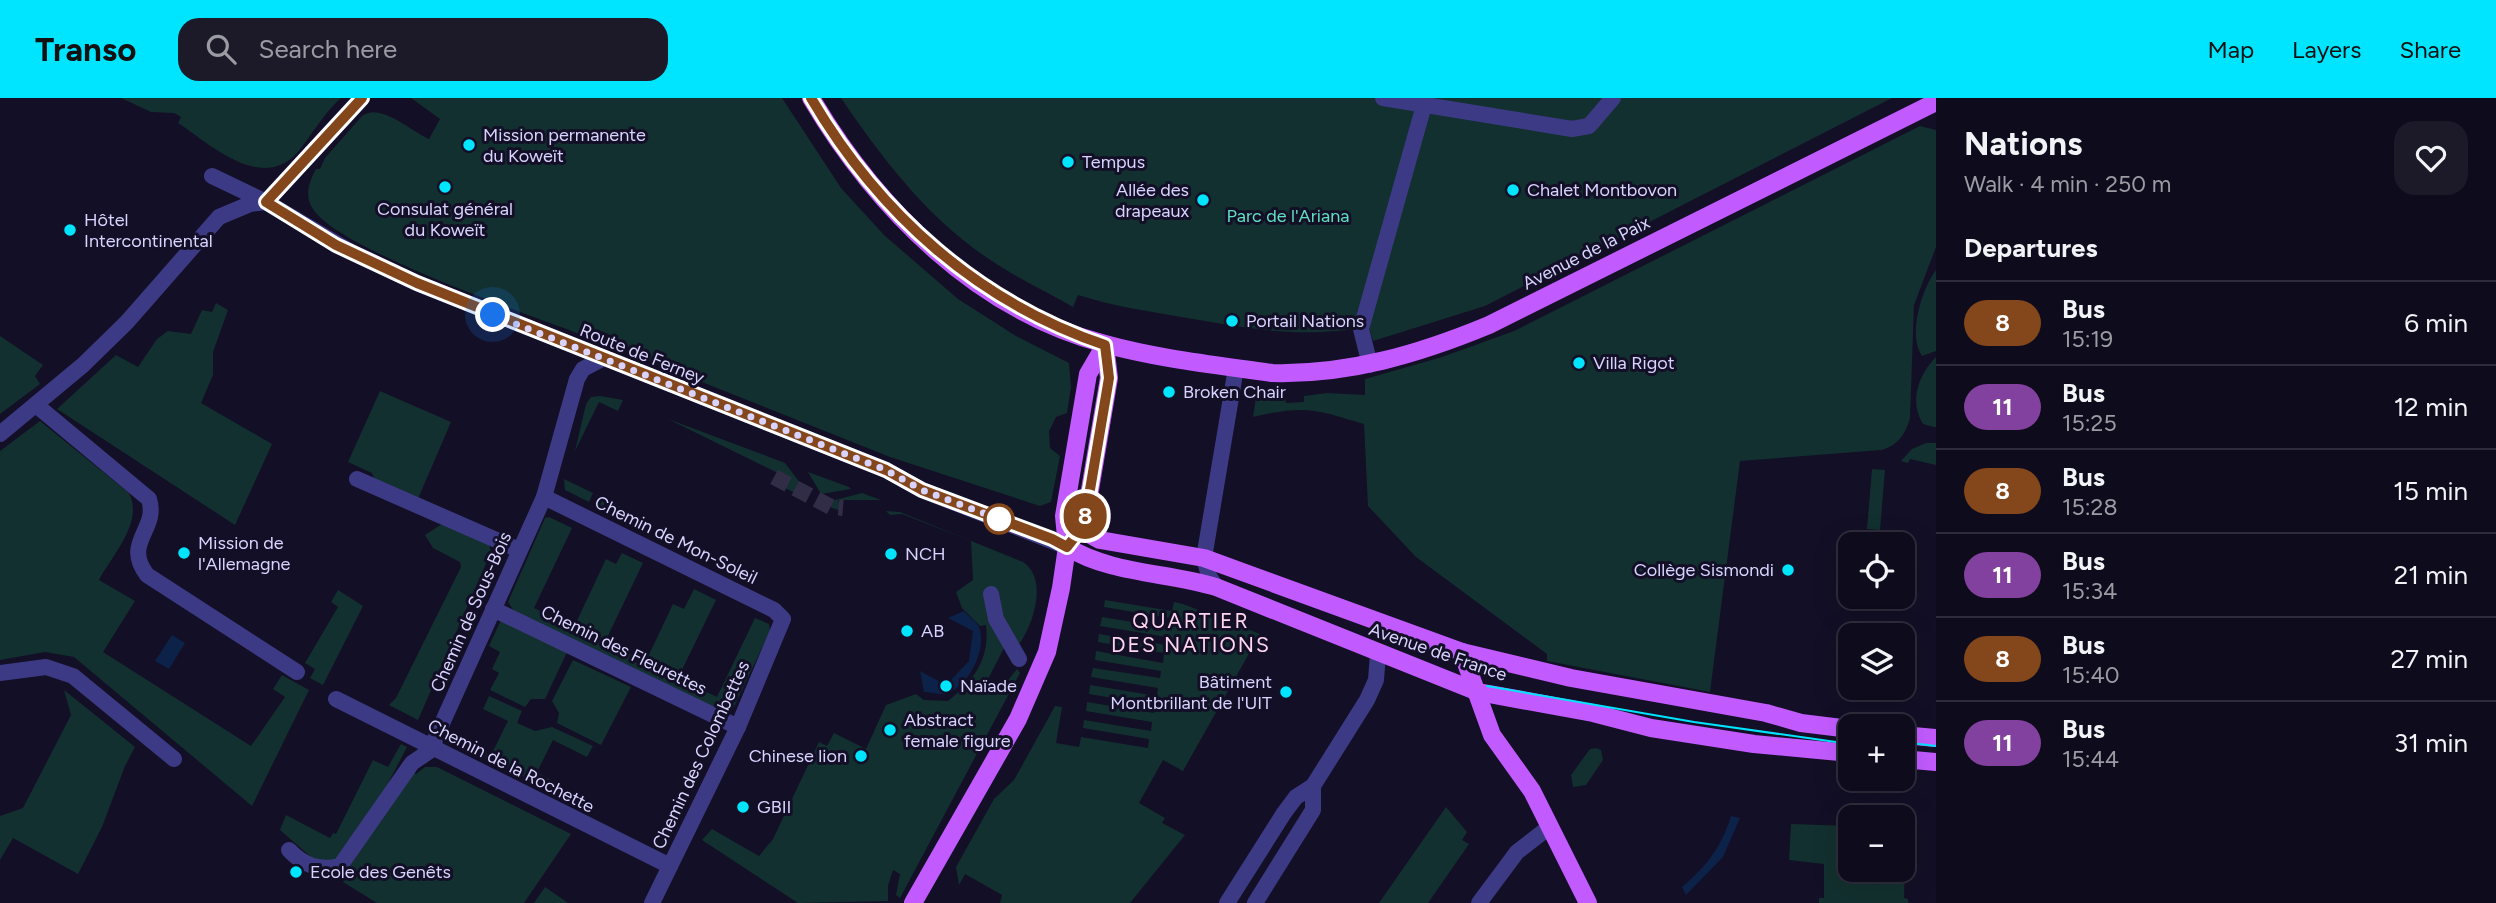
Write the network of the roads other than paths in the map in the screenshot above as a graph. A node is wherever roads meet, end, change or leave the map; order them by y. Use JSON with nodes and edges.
{"nodes":[{"id":1,"x":362,"y":98,"type":"edge"},
{"id":2,"x":811,"y":98,"type":"edge"},
{"id":3,"x":1383,"y":98,"type":"edge"},
{"id":4,"x":1613,"y":98,"type":"edge"},
{"id":5,"x":1936,"y":101,"type":"edge"},
{"id":6,"x":1425,"y":102,"type":"edge"},
{"id":7,"x":212,"y":176,"type":"dead end"},
{"id":8,"x":266,"y":202,"type":"junction"},
{"id":9,"x":1105,"y":345,"type":"junction"},
{"id":10,"x":602,"y":359,"type":"junction"},
{"id":11,"x":1370,"y":365,"type":"junction"},
{"id":12,"x":1237,"y":368,"type":"junction"},
{"id":13,"x":36,"y":405,"type":"junction"},
{"id":14,"x":0,"y":434,"type":"edge"},
{"id":15,"x":357,"y":479,"type":"dead end"},
{"id":16,"x":544,"y":497,"type":"junction"},
{"id":17,"x":1084,"y":525,"type":"junction"},
{"id":18,"x":1067,"y":547,"type":"junction"},
{"id":19,"x":519,"y":550,"type":"junction"},
{"id":20,"x":1204,"y":558,"type":"junction"},
{"id":21,"x":1216,"y":587,"type":"junction"},
{"id":22,"x":992,"y":594,"type":"dead end"},
{"id":23,"x":493,"y":609,"type":"junction"},
{"id":24,"x":783,"y":624,"type":"joint"},
{"id":25,"x":1462,"y":652,"type":"junction"},
{"id":26,"x":1378,"y":654,"type":"junction"},
{"id":27,"x":1019,"y":659,"type":"dead end"},
{"id":28,"x":297,"y":672,"type":"dead end"},
{"id":29,"x":0,"y":673,"type":"edge"},
{"id":30,"x":1478,"y":692,"type":"junction"},
{"id":31,"x":336,"y":699,"type":"dead end"},
{"id":32,"x":738,"y":727,"type":"junction"},
{"id":33,"x":1838,"y":727,"type":"edge"},
{"id":34,"x":1915,"y":736,"type":"edge"},
{"id":35,"x":1936,"y":738,"type":"edge"},
{"id":36,"x":434,"y":748,"type":"junction"},
{"id":37,"x":1838,"y":752,"type":"edge"},
{"id":38,"x":174,"y":759,"type":"dead end"},
{"id":39,"x":1915,"y":760,"type":"edge"},
{"id":40,"x":1936,"y":762,"type":"edge"},
{"id":41,"x":1313,"y":786,"type":"junction"},
{"id":42,"x":1548,"y":828,"type":"junction"},
{"id":43,"x":289,"y":850,"type":"dead end"},
{"id":44,"x":670,"y":866,"type":"junction"},
{"id":45,"x":652,"y":903,"type":"edge"},
{"id":46,"x":913,"y":903,"type":"edge"},
{"id":47,"x":1227,"y":903,"type":"edge"},
{"id":48,"x":1255,"y":903,"type":"edge"},
{"id":49,"x":1479,"y":903,"type":"edge"},
{"id":50,"x":1588,"y":903,"type":"edge"}],
"edges":[{"from":1,"to":8,"type":"street"},
{"from":2,"to":9,"type":"main road"},
{"from":3,"to":6,"type":"street"},
{"from":4,"to":6,"type":"street"},
{"from":5,"to":11,"type":"main road","name":"Avenue de la Paix"},
{"from":6,"to":11,"type":"street"},
{"from":7,"to":8,"type":"street","name":"Route de Ferney"},
{"from":8,"to":10,"type":"street","name":"Route de Ferney"},
{"from":8,"to":13,"type":"street"},
{"from":9,"to":12,"type":"main road","name":"Avenue de la Paix"},
{"from":9,"to":17,"type":"main road"},
{"from":9,"to":18,"type":"main road"},
{"from":10,"to":16,"type":"street","name":"Chemin de Sous-Bois"},
{"from":10,"to":18,"type":"street","name":"Route de Ferney"},
{"from":11,"to":12,"type":"main road","name":"Avenue de la Paix"},
{"from":12,"to":20,"type":"street"},
{"from":13,"to":14,"type":"street"},
{"from":13,"to":28,"type":"street"},
{"from":15,"to":19,"type":"street"},
{"from":16,"to":19,"type":"street","name":"Chemin de Sous-Bois"},
{"from":16,"to":24,"type":"street","name":"Chemin de Mon-Soleil"},
{"from":17,"to":18,"type":"main road"},
{"from":17,"to":20,"type":"main road","name":"Avenue de France"},
{"from":18,"to":21,"type":"main road","name":"Avenue de France"},
{"from":18,"to":46,"type":"main road"},
{"from":19,"to":23,"type":"street","name":"Chemin de Sous-Bois"},
{"from":20,"to":21,"type":"street"},
{"from":20,"to":25,"type":"main road","name":"Avenue de France"},
{"from":21,"to":26,"type":"main road","name":"Avenue de France"},
{"from":22,"to":27,"type":"street"},
{"from":23,"to":32,"type":"street","name":"Chemin des Fleurettes"},
{"from":23,"to":36,"type":"street","name":"Chemin de Sous-Bois"},
{"from":24,"to":32,"type":"street","name":"Chemin des Colombettes"},
{"from":25,"to":30,"type":"main road"},
{"from":25,"to":33,"type":"main road","name":"Avenue de France"},
{"from":26,"to":30,"type":"main road","name":"Avenue de France"},
{"from":26,"to":41,"type":"street"},
{"from":29,"to":38,"type":"street"},
{"from":30,"to":37,"type":"main road","name":"Avenue de France"},
{"from":30,"to":42,"type":"main road"},
{"from":31,"to":36,"type":"street","name":"Chemin de la Rochette"},
{"from":32,"to":44,"type":"street","name":"Chemin des Colombettes"},
{"from":34,"to":35,"type":"main road"},
{"from":36,"to":43,"type":"street","name":"Chemin de Sous-Bois"},
{"from":36,"to":44,"type":"street","name":"Chemin de la Rochette"},
{"from":39,"to":40,"type":"main road"},
{"from":41,"to":47,"type":"street"},
{"from":41,"to":48,"type":"street"},
{"from":42,"to":49,"type":"street"},
{"from":42,"to":50,"type":"main road"},
{"from":44,"to":45,"type":"street","name":"Chemin des Colombettes"}]}
